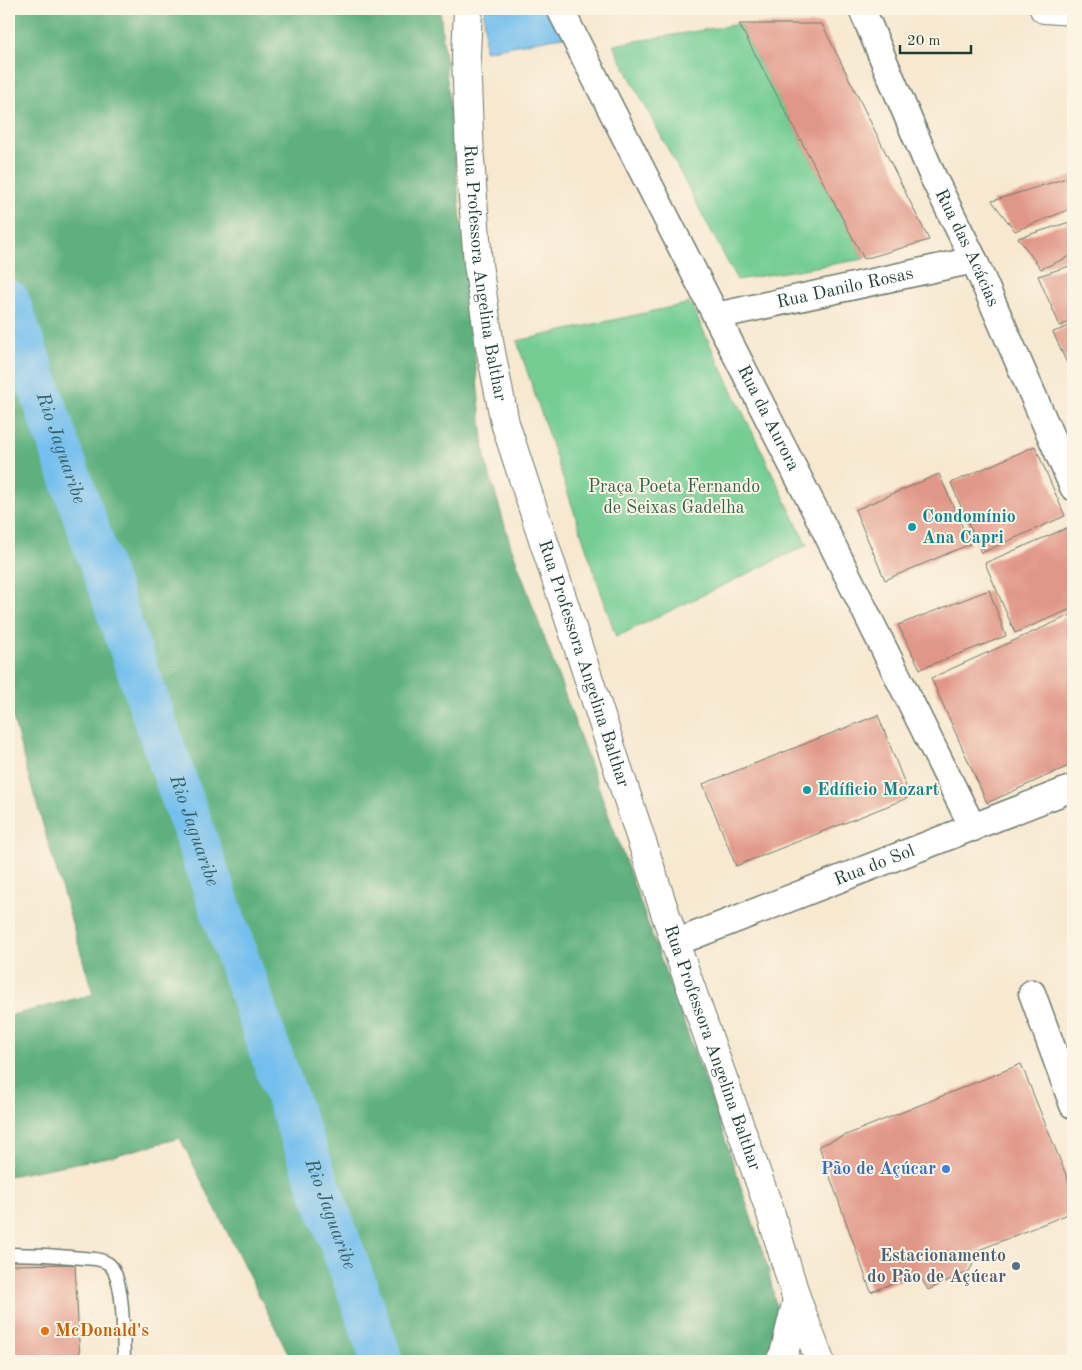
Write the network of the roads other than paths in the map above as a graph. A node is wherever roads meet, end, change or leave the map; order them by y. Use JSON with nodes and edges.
{"nodes":[{"id":1,"x":468,"y":9,"type":"edge"},
{"id":2,"x":560,"y":9,"type":"edge"},
{"id":3,"x":862,"y":9,"type":"edge"},
{"id":4,"x":1044,"y":9,"type":"edge"},
{"id":5,"x":1073,"y":11,"type":"edge"},
{"id":6,"x":974,"y":260,"type":"junction"},
{"id":7,"x":716,"y":316,"type":"junction"},
{"id":8,"x":1073,"y":487,"type":"edge"},
{"id":9,"x":1073,"y":788,"type":"edge"},
{"id":10,"x":973,"y":828,"type":"junction"},
{"id":11,"x":675,"y":943,"type":"junction"},
{"id":12,"x":1032,"y":993,"type":"dead end"},
{"id":13,"x":1073,"y":1105,"type":"edge"},
{"id":14,"x":9,"y":1254,"type":"edge"},
{"id":15,"x":796,"y":1300,"type":"junction"},
{"id":16,"x":124,"y":1361,"type":"edge"},
{"id":17,"x":780,"y":1361,"type":"edge"},
{"id":18,"x":820,"y":1361,"type":"edge"}],
"edges":[{"from":1,"to":11,"type":"street","name":"Rua Professora Angelina Balthar"},
{"from":2,"to":7,"type":"street","name":"Rua da Aurora"},
{"from":3,"to":6,"type":"street","name":"Rua das Acácias"},
{"from":4,"to":5,"type":"street"},
{"from":6,"to":7,"type":"street","name":"Rua Danilo Rosas"},
{"from":6,"to":8,"type":"street","name":"Rua das Acácias"},
{"from":7,"to":10,"type":"street","name":"Rua da Aurora"},
{"from":9,"to":10,"type":"street","name":"Rua do Sol"},
{"from":10,"to":11,"type":"street","name":"Rua do Sol"},
{"from":11,"to":15,"type":"street","name":"Rua Professora Angelina Balthar"},
{"from":12,"to":13,"type":"street"},
{"from":14,"to":16,"type":"lane"},
{"from":15,"to":17,"type":"street"},
{"from":15,"to":18,"type":"street","name":"Rua Professora Angelina Balthar"}]}
